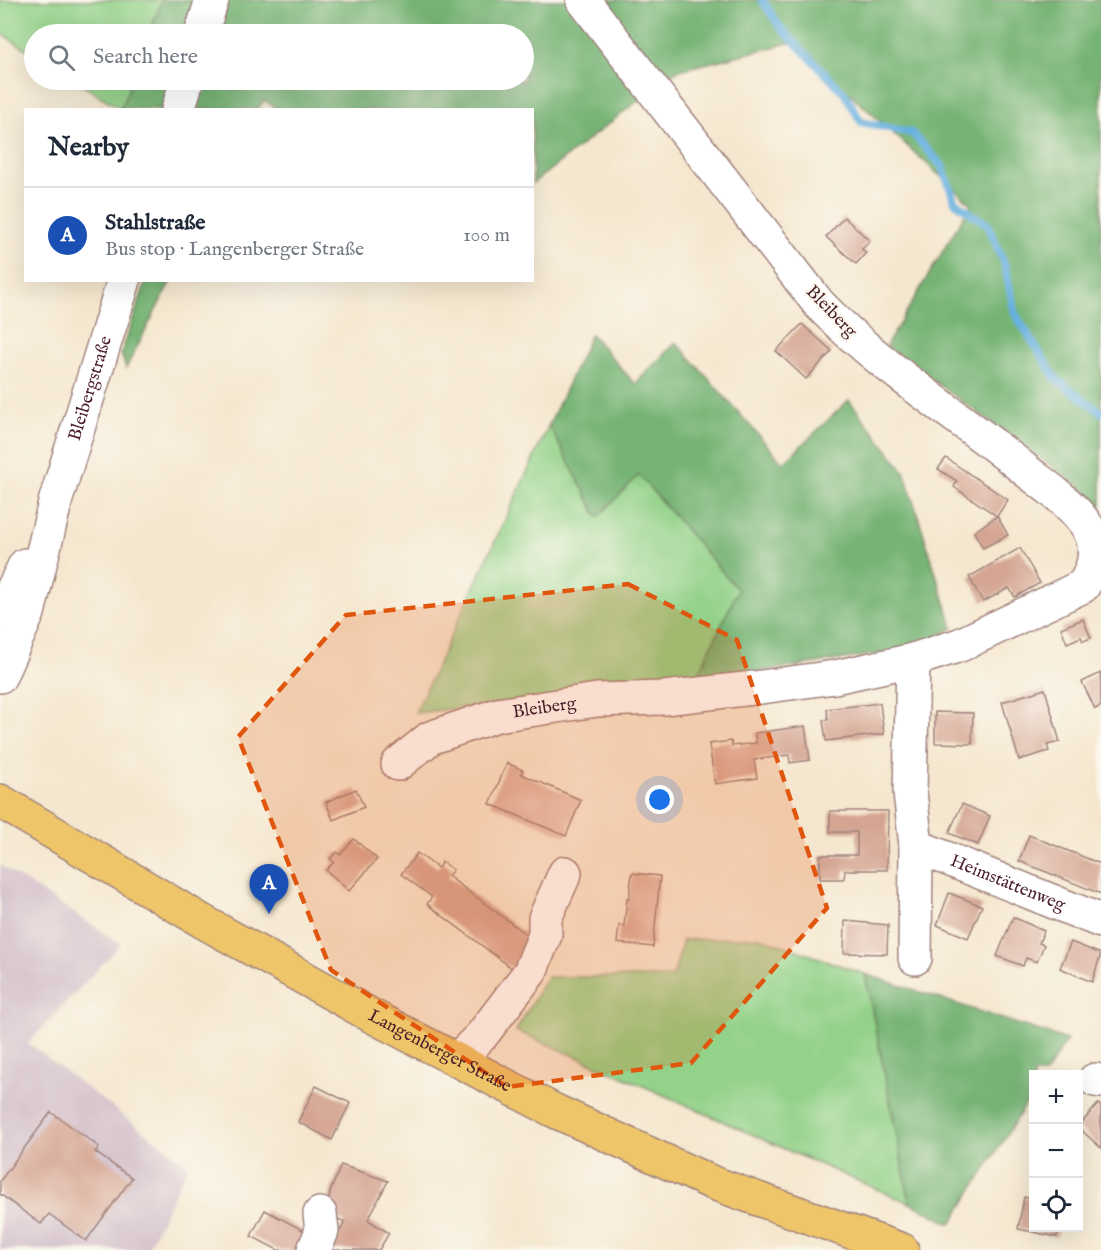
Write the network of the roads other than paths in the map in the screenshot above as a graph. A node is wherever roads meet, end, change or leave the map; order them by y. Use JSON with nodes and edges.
{"nodes":[{"id":1,"x":212,"y":0,"type":"edge"},
{"id":2,"x":583,"y":0,"type":"edge"},
{"id":3,"x":204,"y":24,"type":"edge"},
{"id":4,"x":184,"y":90,"type":"edge"},
{"id":5,"x":179,"y":108,"type":"edge"},
{"id":6,"x":123,"y":282,"type":"edge"},
{"id":7,"x":56,"y":499,"type":"junction"},
{"id":8,"x":1092,"y":584,"type":"edge"},
{"id":9,"x":0,"y":615,"type":"edge"},
{"id":10,"x":913,"y":660,"type":"junction"},
{"id":11,"x":0,"y":676,"type":"edge"},
{"id":12,"x":398,"y":764,"type":"dead end"},
{"id":13,"x":0,"y":801,"type":"edge"},
{"id":14,"x":916,"y":846,"type":"junction"},
{"id":15,"x":565,"y":873,"type":"dead end"},
{"id":16,"x":1101,"y":921,"type":"edge"},
{"id":17,"x":915,"y":958,"type":"dead end"},
{"id":18,"x":457,"y":1060,"type":"junction"},
{"id":19,"x":320,"y":1214,"type":"dead end"},
{"id":20,"x":314,"y":1250,"type":"edge"},
{"id":21,"x":902,"y":1250,"type":"edge"}],
"edges":[{"from":1,"to":3,"type":"street"},
{"from":2,"to":8,"type":"street","name":"Bleiberg"},
{"from":4,"to":5,"type":"street"},
{"from":6,"to":7,"type":"street","name":"Bleibergstraße"},
{"from":7,"to":9,"type":"street","name":"Bleibergstraße"},
{"from":7,"to":11,"type":"street","name":"Bleibergstraße"},
{"from":8,"to":10,"type":"street","name":"Bleiberg"},
{"from":10,"to":12,"type":"street","name":"Bleiberg"},
{"from":10,"to":14,"type":"street"},
{"from":13,"to":18,"type":"main road","name":"Langenberger Straße"},
{"from":14,"to":16,"type":"street","name":"Heimstättenweg"},
{"from":14,"to":17,"type":"street"},
{"from":15,"to":18,"type":"street"},
{"from":18,"to":21,"type":"main road","name":"Langenberger Straße"},
{"from":19,"to":20,"type":"street"}]}
